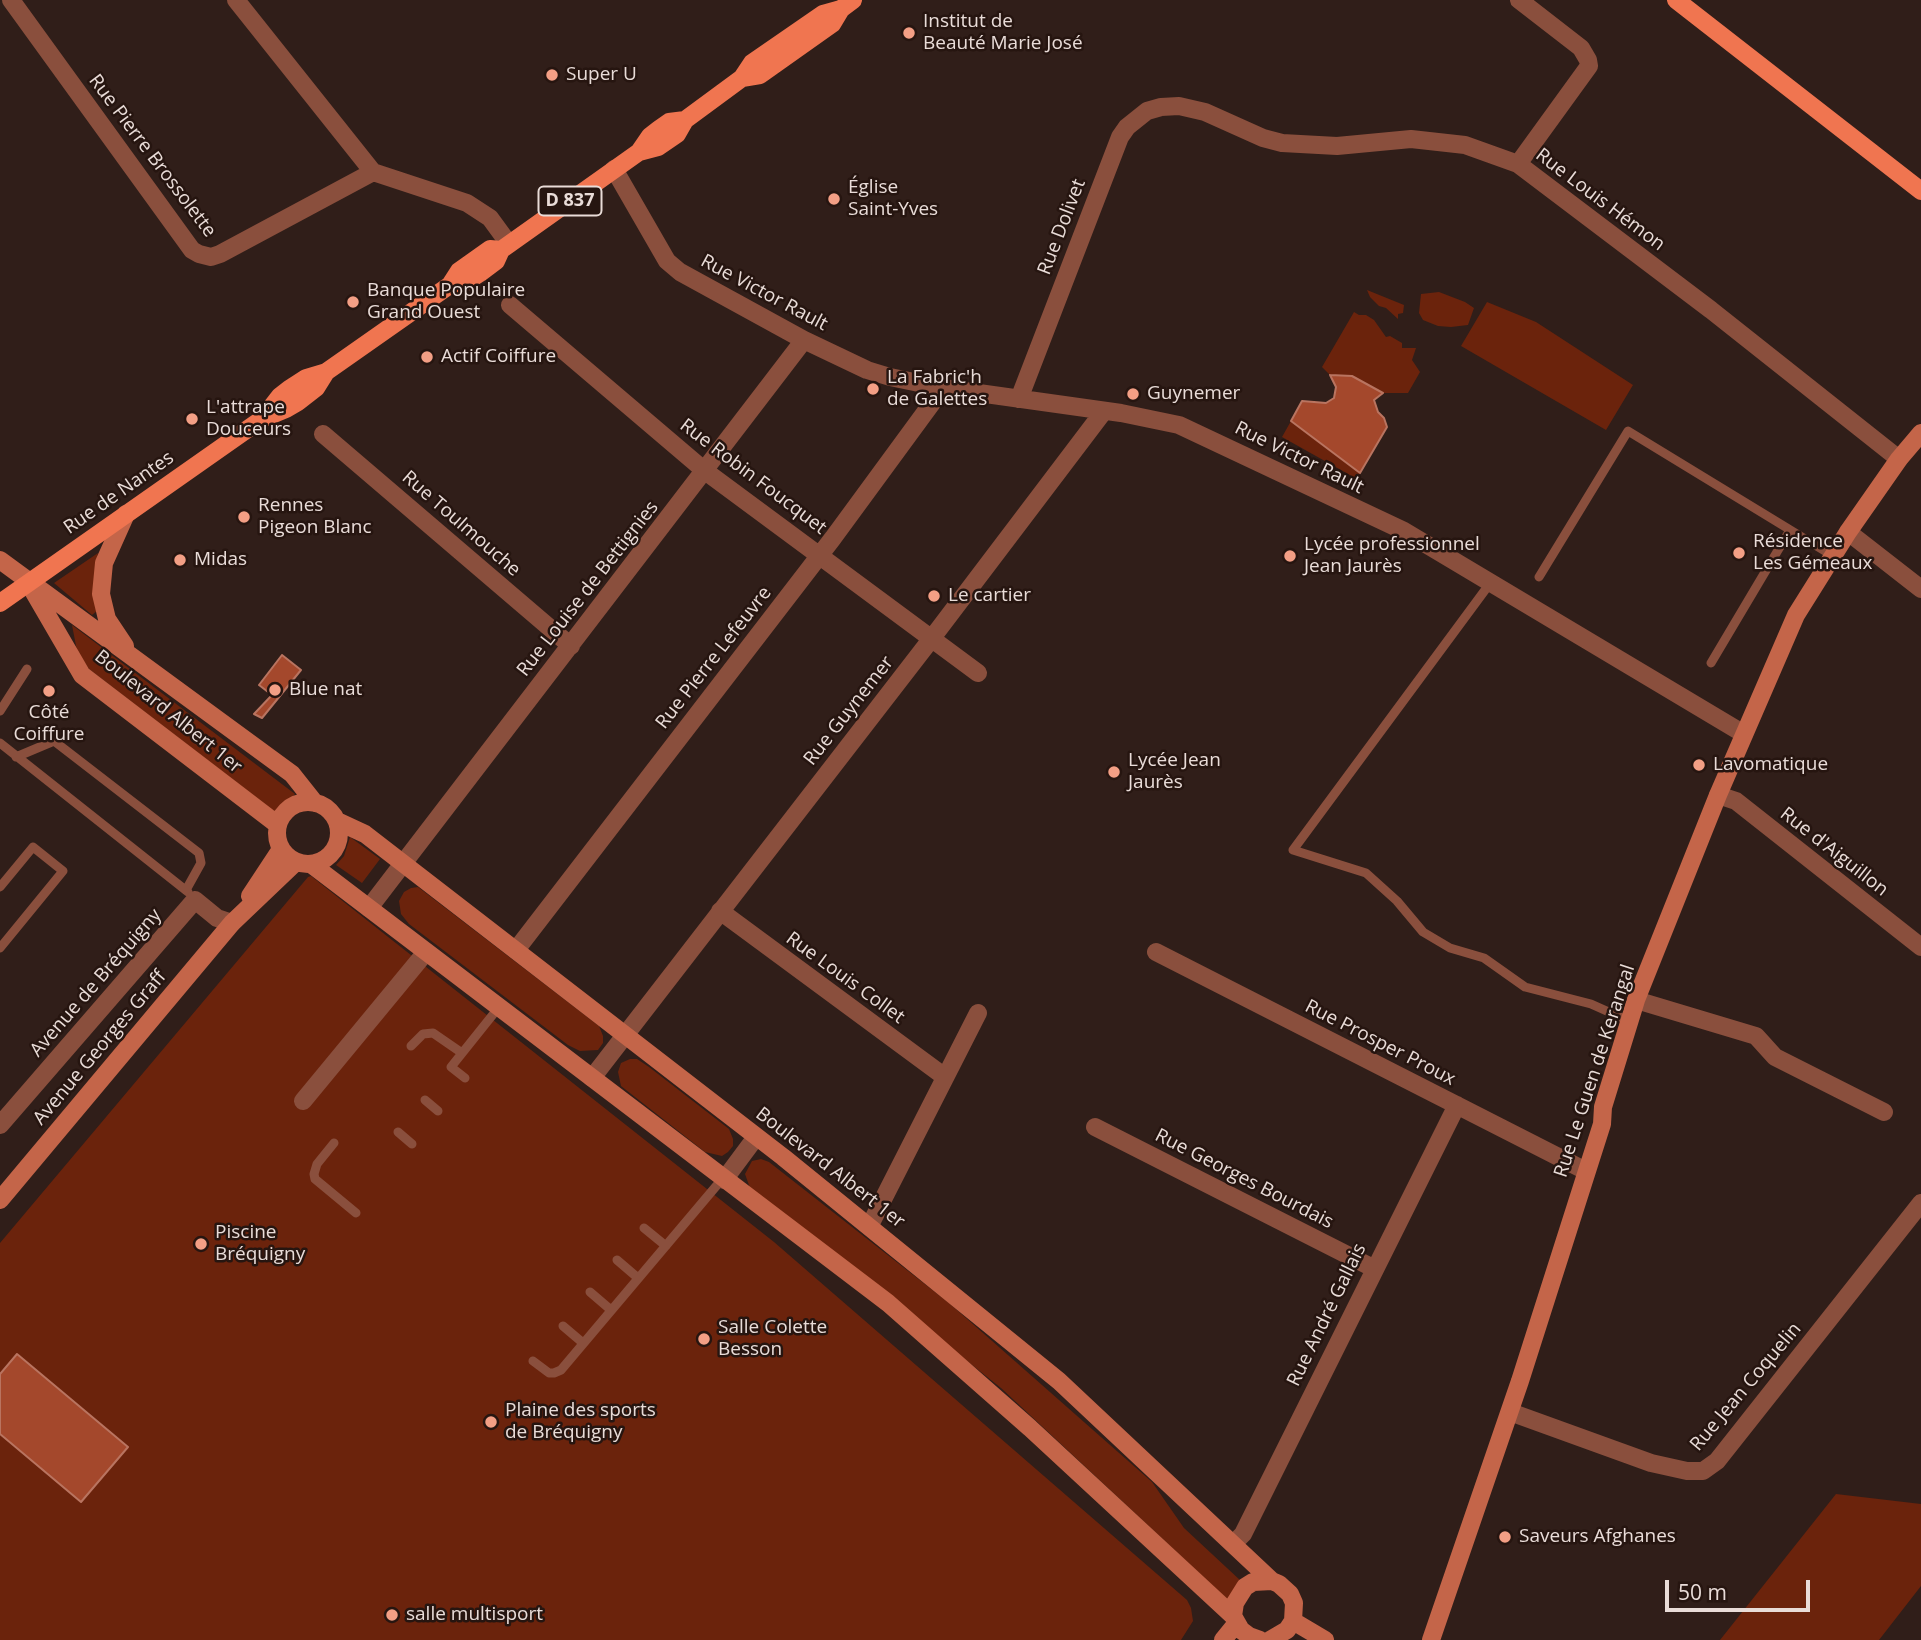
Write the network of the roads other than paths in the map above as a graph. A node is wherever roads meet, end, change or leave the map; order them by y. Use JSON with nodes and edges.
{"nodes":[{"id":1,"x":11,"y":0,"type":"edge"},
{"id":2,"x":236,"y":0,"type":"edge"},
{"id":3,"x":1519,"y":0,"type":"edge"},
{"id":4,"x":1676,"y":0,"type":"edge"},
{"id":5,"x":842,"y":3,"type":"edge"},
{"id":6,"x":1179,"y":106,"type":"joint"},
{"id":7,"x":1518,"y":164,"type":"junction"},
{"id":8,"x":614,"y":169,"type":"junction"},
{"id":9,"x":373,"y":172,"type":"junction"},
{"id":10,"x":1921,"y":191,"type":"edge"},
{"id":11,"x":505,"y":247,"type":"junction"},
{"id":12,"x":510,"y":305,"type":"dead end"},
{"id":13,"x":804,"y":340,"type":"junction"},
{"id":14,"x":943,"y":388,"type":"junction"},
{"id":15,"x":1019,"y":399,"type":"junction"},
{"id":16,"x":1104,"y":411,"type":"junction"},
{"id":17,"x":1921,"y":433,"type":"edge"},
{"id":18,"x":323,"y":434,"type":"dead end"},
{"id":19,"x":1899,"y":459,"type":"junction"},
{"id":20,"x":705,"y":471,"type":"junction"},
{"id":21,"x":126,"y":514,"type":"junction"},
{"id":22,"x":1790,"y":530,"type":"junction"},
{"id":23,"x":1848,"y":532,"type":"junction"},
{"id":24,"x":820,"y":554,"type":"junction"},
{"id":25,"x":1833,"y":556,"type":"junction"},
{"id":26,"x":0,"y":560,"type":"edge"},
{"id":27,"x":1539,"y":577,"type":"dead end"},
{"id":28,"x":1491,"y":582,"type":"junction"},
{"id":29,"x":29,"y":583,"type":"junction"},
{"id":30,"x":1921,"y":589,"type":"edge"},
{"id":31,"x":0,"y":603,"type":"edge"},
{"id":32,"x":932,"y":638,"type":"junction"},
{"id":33,"x":571,"y":646,"type":"junction"},
{"id":34,"x":133,"y":657,"type":"junction"},
{"id":35,"x":1711,"y":663,"type":"dead end"},
{"id":36,"x":27,"y":669,"type":"dead end"},
{"id":37,"x":978,"y":673,"type":"dead end"},
{"id":38,"x":0,"y":710,"type":"edge"},
{"id":39,"x":1744,"y":734,"type":"junction"},
{"id":40,"x":0,"y":743,"type":"edge"},
{"id":41,"x":16,"y":757,"type":"junction"},
{"id":42,"x":1718,"y":796,"type":"junction"},
{"id":43,"x":315,"y":803,"type":"junction"},
{"id":44,"x":337,"y":821,"type":"junction"},
{"id":45,"x":278,"y":825,"type":"junction"},
{"id":46,"x":281,"y":849,"type":"junction"},
{"id":47,"x":304,"y":863,"type":"junction"},
{"id":48,"x":403,"y":863,"type":"junction"},
{"id":49,"x":0,"y":887,"type":"edge"},
{"id":50,"x":191,"y":895,"type":"junction"},
{"id":51,"x":369,"y":908,"type":"junction"},
{"id":52,"x":720,"y":911,"type":"junction"},
{"id":53,"x":232,"y":923,"type":"junction"},
{"id":54,"x":1921,"y":947,"type":"edge"},
{"id":55,"x":0,"y":948,"type":"edge"},
{"id":56,"x":516,"y":950,"type":"junction"},
{"id":57,"x":426,"y":952,"type":"junction"},
{"id":58,"x":1156,"y":952,"type":"dead end"},
{"id":59,"x":1636,"y":1000,"type":"junction"},
{"id":60,"x":499,"y":1007,"type":"junction"},
{"id":61,"x":978,"y":1013,"type":"dead end"},
{"id":62,"x":1629,"y":1021,"type":"junction"},
{"id":63,"x":626,"y":1035,"type":"junction"},
{"id":64,"x":411,"y":1046,"type":"dead end"},
{"id":65,"x":462,"y":1053,"type":"junction"},
{"id":66,"x":945,"y":1077,"type":"junction"},
{"id":67,"x":465,"y":1078,"type":"dead end"},
{"id":68,"x":593,"y":1079,"type":"junction"},
{"id":69,"x":425,"y":1100,"type":"dead end"},
{"id":70,"x":303,"y":1101,"type":"dead end"},
{"id":71,"x":1457,"y":1105,"type":"junction"},
{"id":72,"x":439,"y":1111,"type":"dead end"},
{"id":73,"x":1884,"y":1112,"type":"dead end"},
{"id":74,"x":0,"y":1125,"type":"edge"},
{"id":75,"x":1095,"y":1127,"type":"dead end"},
{"id":76,"x":398,"y":1132,"type":"dead end"},
{"id":77,"x":756,"y":1137,"type":"junction"},
{"id":78,"x":334,"y":1143,"type":"dead end"},
{"id":79,"x":412,"y":1144,"type":"dead end"},
{"id":80,"x":1586,"y":1171,"type":"junction"},
{"id":81,"x":724,"y":1179,"type":"junction"},
{"id":82,"x":0,"y":1200,"type":"edge"},
{"id":83,"x":1921,"y":1203,"type":"edge"},
{"id":84,"x":356,"y":1213,"type":"dead end"},
{"id":85,"x":870,"y":1225,"type":"junction"},
{"id":86,"x":644,"y":1228,"type":"dead end"},
{"id":87,"x":666,"y":1246,"type":"junction"},
{"id":88,"x":617,"y":1260,"type":"dead end"},
{"id":89,"x":1374,"y":1268,"type":"junction"},
{"id":90,"x":638,"y":1278,"type":"junction"},
{"id":91,"x":590,"y":1292,"type":"dead end"},
{"id":92,"x":611,"y":1310,"type":"junction"},
{"id":93,"x":563,"y":1326,"type":"dead end"},
{"id":94,"x":583,"y":1343,"type":"junction"},
{"id":95,"x":533,"y":1361,"type":"dead end"},
{"id":96,"x":1510,"y":1412,"type":"junction"},
{"id":97,"x":1234,"y":1543,"type":"junction"},
{"id":98,"x":1272,"y":1581,"type":"junction"},
{"id":99,"x":1234,"y":1620,"type":"junction"},
{"id":100,"x":1293,"y":1621,"type":"junction"},
{"id":101,"x":1223,"y":1640,"type":"edge"},
{"id":102,"x":1260,"y":1640,"type":"edge"},
{"id":103,"x":1270,"y":1640,"type":"edge"},
{"id":104,"x":1325,"y":1640,"type":"edge"},
{"id":105,"x":1431,"y":1640,"type":"edge"}],
"edges":[{"from":1,"to":9,"type":"street","name":"Rue Pierre Brossolette"},
{"from":2,"to":9,"type":"street"},
{"from":3,"to":7,"type":"street"},
{"from":4,"to":10,"type":"main road"},
{"from":5,"to":8,"type":"main road","name":"Rue de Nantes","number":"D 837"},
{"from":6,"to":7,"type":"street","name":"Rue Louis Hémon"},
{"from":6,"to":15,"type":"street","name":"Rue Dolivet"},
{"from":7,"to":19,"type":"street","name":"Rue Louis Hémon"},
{"from":8,"to":11,"type":"main road","name":"Rue de Nantes","number":"D 837"},
{"from":8,"to":13,"type":"street","name":"Rue Victor Rault"},
{"from":9,"to":11,"type":"street"},
{"from":11,"to":21,"type":"main road","name":"Rue de Nantes","number":"D 837"},
{"from":12,"to":20,"type":"street","name":"Rue Robin Foucquet"},
{"from":13,"to":14,"type":"street","name":"Rue Victor Rault"},
{"from":13,"to":20,"type":"street","name":"Rue Louise de Bettignies"},
{"from":14,"to":15,"type":"street","name":"Rue Victor Rault"},
{"from":14,"to":24,"type":"street","name":"Rue Pierre Lefeuvre"},
{"from":15,"to":16,"type":"street","name":"Rue Victor Rault"},
{"from":16,"to":28,"type":"street","name":"Rue Victor Rault"},
{"from":16,"to":32,"type":"street","name":"Rue Guynemer"},
{"from":17,"to":19,"type":"main road","name":"Rue Le Guen de Kerangal"},
{"from":18,"to":33,"type":"street","name":"Rue Toulmouche"},
{"from":19,"to":23,"type":"main road","name":"Rue Le Guen de Kerangal"},
{"from":20,"to":24,"type":"street","name":"Rue Robin Foucquet"},
{"from":20,"to":33,"type":"street","name":"Rue Louise de Bettignies"},
{"from":21,"to":29,"type":"main road","name":"Rue de Nantes"},
{"from":21,"to":34,"type":"main road","name":"Boulevard Albert 1er"},
{"from":22,"to":25,"type":"lane"},
{"from":22,"to":27,"type":"lane"},
{"from":22,"to":35,"type":"lane"},
{"from":23,"to":25,"type":"main road","name":"Rue Le Guen de Kerangal"},
{"from":23,"to":30,"type":"street"},
{"from":24,"to":32,"type":"street","name":"Rue Robin Foucquet"},
{"from":24,"to":56,"type":"street","name":"Rue Pierre Lefeuvre"},
{"from":25,"to":39,"type":"main road","name":"Rue Le Guen de Kerangal"},
{"from":26,"to":29,"type":"main road"},
{"from":28,"to":39,"type":"street","name":"Rue Victor Rault"},
{"from":28,"to":62,"type":"lane"},
{"from":29,"to":31,"type":"main road","name":"Rue de Nantes"},
{"from":29,"to":34,"type":"main road","name":"Boulevard Albert 1er"},
{"from":29,"to":45,"type":"main road","name":"Boulevard Albert 1er"},
{"from":32,"to":37,"type":"street","name":"Rue Robin Foucquet"},
{"from":32,"to":52,"type":"street","name":"Rue Guynemer"},
{"from":33,"to":48,"type":"street","name":"Rue Louise de Bettignies"},
{"from":34,"to":43,"type":"main road","name":"Boulevard Albert 1er"},
{"from":36,"to":38,"type":"lane"},
{"from":39,"to":42,"type":"main road","name":"Rue Le Guen de Kerangal"},
{"from":40,"to":41,"type":"lane"},
{"from":41,"to":50,"type":"lane"},
{"from":41,"to":50,"type":"lane"},
{"from":42,"to":54,"type":"street","name":"Rue d'Aiguillon"},
{"from":42,"to":59,"type":"main road","name":"Rue Le Guen de Kerangal"},
{"from":43,"to":44,"type":"main road"},
{"from":43,"to":45,"type":"main road"},
{"from":44,"to":47,"type":"main road"},
{"from":44,"to":48,"type":"main road","name":"Boulevard Albert 1er"},
{"from":45,"to":46,"type":"main road"},
{"from":46,"to":47,"type":"main road"},
{"from":46,"to":53,"type":"main road","name":"Avenue Georges Graff"},
{"from":47,"to":51,"type":"main road"},
{"from":47,"to":53,"type":"main road","name":"Avenue Georges Graff"},
{"from":48,"to":51,"type":"street","name":"Rue Louise de Bettignies"},
{"from":48,"to":56,"type":"main road","name":"Boulevard Albert 1er"},
{"from":49,"to":55,"type":"lane"},
{"from":50,"to":53,"type":"street"},
{"from":50,"to":74,"type":"street","name":"Avenue de Bréquigny"},
{"from":51,"to":57,"type":"main road"},
{"from":52,"to":63,"type":"street","name":"Rue Guynemer"},
{"from":52,"to":66,"type":"street","name":"Rue Louis Collet"},
{"from":53,"to":82,"type":"main road","name":"Avenue Georges Graff"},
{"from":56,"to":63,"type":"main road","name":"Boulevard Albert 1er"},
{"from":57,"to":60,"type":"main road"},
{"from":57,"to":70,"type":"street"},
{"from":58,"to":71,"type":"street","name":"Rue Prosper Proux"},
{"from":59,"to":62,"type":"main road","name":"Rue Le Guen de Kerangal"},
{"from":59,"to":73,"type":"street"},
{"from":60,"to":65,"type":"lane"},
{"from":60,"to":68,"type":"main road"},
{"from":61,"to":66,"type":"street"},
{"from":62,"to":80,"type":"main road","name":"Rue Le Guen de Kerangal"},
{"from":63,"to":68,"type":"street","name":"Rue Guynemer"},
{"from":63,"to":77,"type":"main road","name":"Boulevard Albert 1er"},
{"from":64,"to":65,"type":"lane"},
{"from":65,"to":67,"type":"lane"},
{"from":66,"to":85,"type":"street"},
{"from":68,"to":81,"type":"main road"},
{"from":69,"to":72,"type":"lane"},
{"from":71,"to":80,"type":"street","name":"Rue Prosper Proux"},
{"from":71,"to":89,"type":"street","name":"Rue André Gallais"},
{"from":75,"to":89,"type":"street","name":"Rue Georges Bourdais"},
{"from":76,"to":79,"type":"lane"},
{"from":77,"to":81,"type":"street"},
{"from":77,"to":85,"type":"main road","name":"Boulevard Albert 1er"},
{"from":78,"to":84,"type":"lane"},
{"from":80,"to":96,"type":"main road","name":"Rue Le Guen de Kerangal"},
{"from":81,"to":87,"type":"lane"},
{"from":81,"to":99,"type":"main road"},
{"from":83,"to":96,"type":"street","name":"Rue Jean Coquelin"},
{"from":85,"to":97,"type":"main road","name":"Boulevard Albert 1er"},
{"from":86,"to":87,"type":"lane"},
{"from":87,"to":90,"type":"lane"},
{"from":88,"to":90,"type":"lane"},
{"from":89,"to":97,"type":"street","name":"Rue André Gallais"},
{"from":90,"to":92,"type":"lane"},
{"from":91,"to":92,"type":"lane"},
{"from":92,"to":94,"type":"lane"},
{"from":93,"to":94,"type":"lane"},
{"from":94,"to":95,"type":"lane"},
{"from":96,"to":105,"type":"main road","name":"Rue Le Guen de Kerangal"},
{"from":97,"to":98,"type":"main road","name":"Boulevard Albert 1er"},
{"from":98,"to":99,"type":"main road"},
{"from":98,"to":100,"type":"main road","name":"Boulevard Albert 1er"},
{"from":99,"to":101,"type":"main road"},
{"from":99,"to":102,"type":"main road"},
{"from":100,"to":103,"type":"main road"},
{"from":100,"to":104,"type":"main road"}]}
